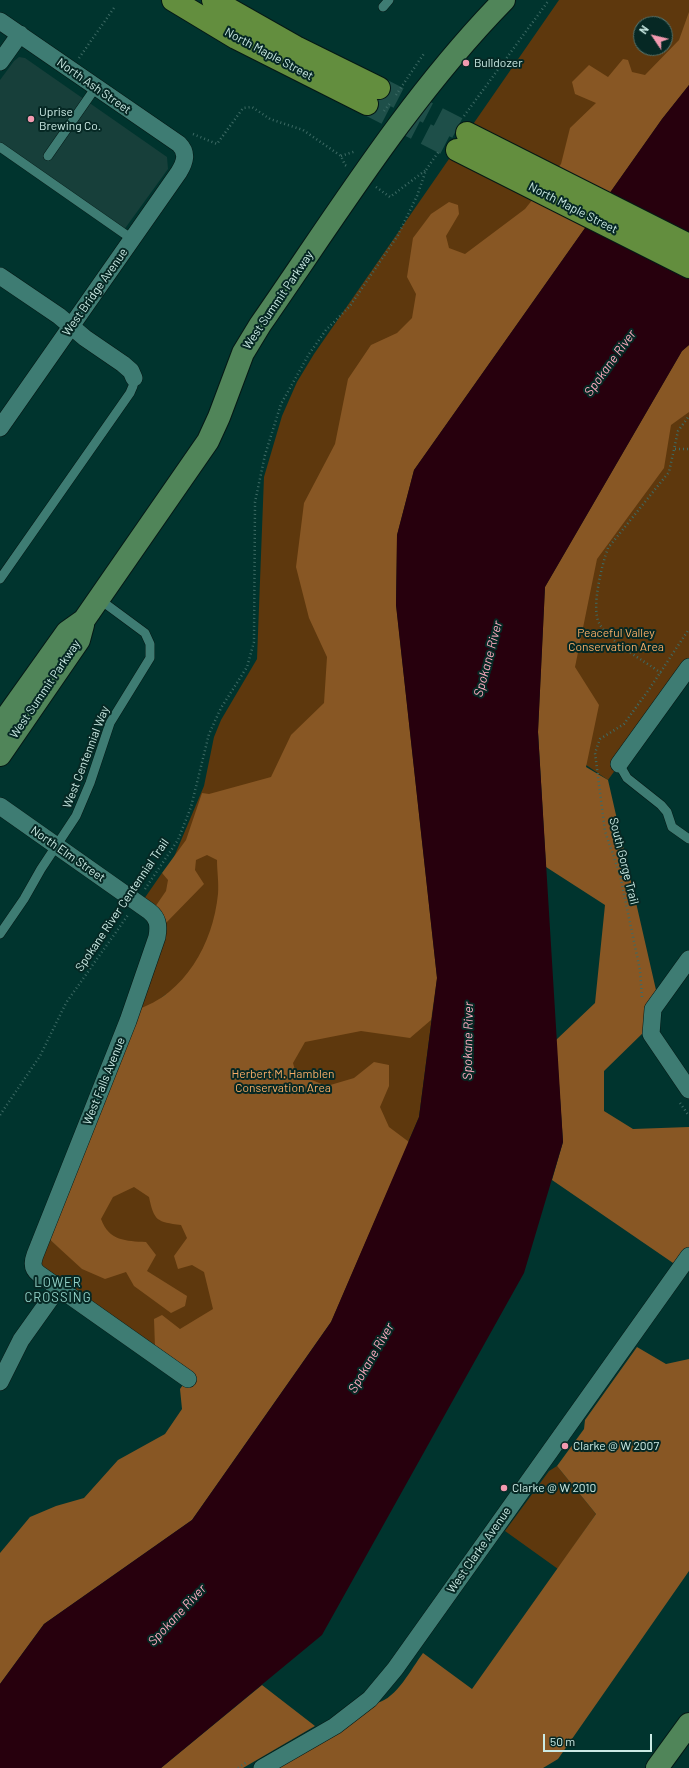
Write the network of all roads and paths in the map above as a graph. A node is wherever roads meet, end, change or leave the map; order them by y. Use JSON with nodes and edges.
{"nodes":[{"id":1,"x":173,"y":0,"type":"edge"},
{"id":2,"x":213,"y":0,"type":"edge"},
{"id":3,"x":504,"y":0,"type":"edge"},
{"id":4,"x":549,"y":0,"type":"edge"},
{"id":5,"x":114,"y":8,"type":"dead end"},
{"id":6,"x":0,"y":21,"type":"edge"},
{"id":7,"x":20,"y":34,"type":"junction"},
{"id":8,"x":426,"y":52,"type":"dead end"},
{"id":9,"x":0,"y":62,"type":"edge"},
{"id":10,"x":70,"y":69,"type":"junction"},
{"id":11,"x":96,"y":87,"type":"junction"},
{"id":12,"x":376,"y":102,"type":"junction"},
{"id":13,"x":471,"y":105,"type":"dead end"},
{"id":14,"x":462,"y":141,"type":"tunnel mouth"},
{"id":15,"x":359,"y":146,"type":"dead end"},
{"id":16,"x":0,"y":147,"type":"edge"},
{"id":17,"x":182,"y":149,"type":"junction"},
{"id":18,"x":482,"y":151,"type":"junction"},
{"id":19,"x":48,"y":156,"type":"dead end"},
{"id":20,"x":341,"y":156,"type":"junction"},
{"id":21,"x":362,"y":178,"type":"junction"},
{"id":22,"x":132,"y":239,"type":"junction"},
{"id":23,"x":689,"y":245,"type":"edge"},
{"id":24,"x":689,"y":267,"type":"edge"},
{"id":25,"x":0,"y":276,"type":"edge"},
{"id":26,"x":71,"y":326,"type":"junction"},
{"id":27,"x":134,"y":378,"type":"joint"},
{"id":28,"x":689,"y":416,"type":"edge"},
{"id":29,"x":0,"y":428,"type":"edge"},
{"id":30,"x":675,"y":449,"type":"junction"},
{"id":31,"x":689,"y":449,"type":"edge"},
{"id":32,"x":0,"y":579,"type":"edge"},
{"id":33,"x":99,"y":599,"type":"junction"},
{"id":34,"x":84,"y":620,"type":"junction"},
{"id":35,"x":689,"y":629,"type":"edge"},
{"id":36,"x":661,"y":672,"type":"junction"},
{"id":37,"x":686,"y":675,"type":"edge"},
{"id":38,"x":0,"y":726,"type":"edge"},
{"id":39,"x":0,"y":755,"type":"edge"},
{"id":40,"x":619,"y":764,"type":"joint"},
{"id":41,"x":0,"y":806,"type":"edge"},
{"id":42,"x":689,"y":840,"type":"edge"},
{"id":43,"x":57,"y":846,"type":"junction"},
{"id":44,"x":136,"y":902,"type":"junction"},
{"id":45,"x":0,"y":934,"type":"edge"},
{"id":46,"x":689,"y":959,"type":"edge"},
{"id":47,"x":648,"y":1004,"type":"junction"},
{"id":48,"x":683,"y":1094,"type":"edge"},
{"id":49,"x":0,"y":1115,"type":"edge"},
{"id":50,"x":689,"y":1116,"type":"edge"},
{"id":51,"x":689,"y":1256,"type":"edge"},
{"id":52,"x":58,"y":1288,"type":"junction"},
{"id":53,"x":188,"y":1379,"type":"dead end"},
{"id":54,"x":0,"y":1382,"type":"edge"},
{"id":55,"x":689,"y":1724,"type":"edge"},
{"id":56,"x":262,"y":1768,"type":"edge"},
{"id":57,"x":657,"y":1768,"type":"edge"}],
"edges":[{"from":1,"to":12,"type":"main road","name":"North Maple Street"},
{"from":2,"to":12,"type":"main road","name":"North Maple Street"},
{"from":3,"to":21,"type":"street","name":"West Summit Parkway"},
{"from":4,"to":13,"type":"path"},
{"from":5,"to":10,"type":"path"},
{"from":6,"to":7,"type":"street","name":"North Ash Street"},
{"from":7,"to":9,"type":"street"},
{"from":7,"to":10,"type":"street","name":"North Ash Street"},
{"from":8,"to":12,"type":"path"},
{"from":10,"to":11,"type":"street","name":"North Ash Street"},
{"from":11,"to":17,"type":"street","name":"North Ash Street"},
{"from":11,"to":19,"type":"lane"},
{"from":14,"to":18,"type":"main road","name":"North Maple Street"},
{"from":15,"to":20,"type":"path"},
{"from":16,"to":22,"type":"lane"},
{"from":17,"to":20,"type":"path"},
{"from":17,"to":22,"type":"street","name":"West Bridge Avenue"},
{"from":18,"to":23,"type":"main road","name":"North Maple Street"},
{"from":18,"to":24,"type":"main road","name":"North Maple Street"},
{"from":20,"to":21,"type":"path"},
{"from":21,"to":33,"type":"street","name":"West Summit Parkway"},
{"from":21,"to":44,"type":"path","name":"Spokane River Centennial Trail"},
{"from":22,"to":26,"type":"street","name":"West Bridge Avenue"},
{"from":25,"to":26,"type":"street"},
{"from":26,"to":27,"type":"street"},
{"from":26,"to":29,"type":"street","name":"West Bridge Avenue"},
{"from":27,"to":32,"type":"lane"},
{"from":28,"to":30,"type":"path"},
{"from":30,"to":31,"type":"path"},
{"from":30,"to":36,"type":"path"},
{"from":33,"to":34,"type":"street","name":"West Summit Parkway"},
{"from":33,"to":43,"type":"lane","name":"West Centennial Way"},
{"from":34,"to":38,"type":"street","name":"West Summit Parkway"},
{"from":34,"to":39,"type":"street","name":"West Summit Parkway"},
{"from":35,"to":36,"type":"path","name":"South Gorge Trail"},
{"from":36,"to":47,"type":"path","name":"South Gorge Trail"},
{"from":37,"to":40,"type":"street"},
{"from":40,"to":42,"type":"lane"},
{"from":41,"to":43,"type":"street","name":"North Elm Street"},
{"from":43,"to":44,"type":"street","name":"North Elm Street"},
{"from":43,"to":45,"type":"lane","name":"West Centennial Way"},
{"from":44,"to":49,"type":"path","name":"Spokane River Centennial Trail"},
{"from":44,"to":52,"type":"street","name":"West Falls Avenue"},
{"from":46,"to":47,"type":"street"},
{"from":47,"to":48,"type":"street"},
{"from":48,"to":50,"type":"path"},
{"from":51,"to":56,"type":"street","name":"West Clarke Avenue"},
{"from":52,"to":53,"type":"street"},
{"from":52,"to":54,"type":"street"},
{"from":55,"to":57,"type":"street"}]}
